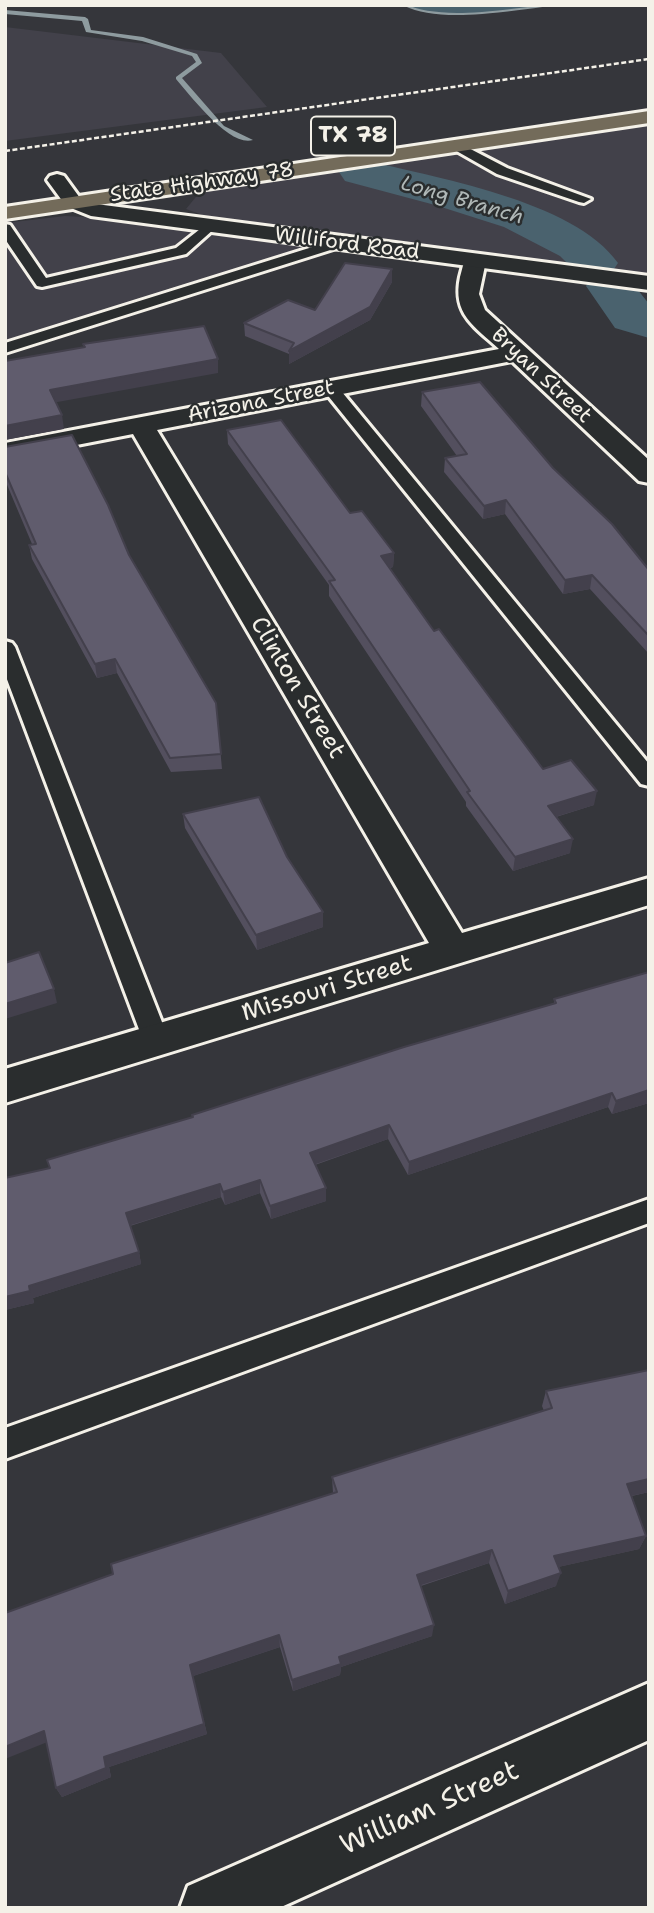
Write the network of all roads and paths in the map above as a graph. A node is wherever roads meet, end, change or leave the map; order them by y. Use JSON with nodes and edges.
{"nodes":[{"id":1,"x":649,"y":117,"type":"edge"},
{"id":2,"x":457,"y":146,"type":"junction"},
{"id":3,"x":85,"y":176,"type":"dead end"},
{"id":4,"x":57,"y":180,"type":"junction"},
{"id":5,"x":31,"y":184,"type":"dead end"},
{"id":6,"x":193,"y":185,"type":"junction"},
{"id":7,"x":584,"y":199,"type":"dead end"},
{"id":8,"x":73,"y":202,"type":"junction"},
{"id":9,"x":5,"y":213,"type":"edge"},
{"id":10,"x":174,"y":222,"type":"junction"},
{"id":11,"x":209,"y":226,"type":"junction"},
{"id":12,"x":5,"y":228,"type":"edge"},
{"id":13,"x":338,"y":243,"type":"junction"},
{"id":14,"x":475,"y":261,"type":"junction"},
{"id":15,"x":649,"y":283,"type":"edge"},
{"id":16,"x":5,"y":348,"type":"edge"},
{"id":17,"x":517,"y":353,"type":"junction"},
{"id":18,"x":331,"y":389,"type":"junction"},
{"id":19,"x":141,"y":425,"type":"junction"},
{"id":20,"x":5,"y":451,"type":"edge"},
{"id":21,"x":649,"y":475,"type":"edge"},
{"id":22,"x":5,"y":647,"type":"edge"},
{"id":23,"x":649,"y":779,"type":"edge"},
{"id":24,"x":649,"y":891,"type":"edge"},
{"id":25,"x":453,"y":951,"type":"junction"},
{"id":26,"x":156,"y":1040,"type":"junction"},
{"id":27,"x":5,"y":1086,"type":"edge"},
{"id":28,"x":649,"y":1211,"type":"edge"},
{"id":29,"x":5,"y":1444,"type":"edge"},
{"id":30,"x":649,"y":1711,"type":"edge"},
{"id":31,"x":210,"y":1908,"type":"edge"}],
"edges":[{"from":1,"to":2,"type":"main road","name":"State Highway 78","number":"TX 78"},
{"from":2,"to":6,"type":"main road","name":"State Highway 78","number":"TX 78"},
{"from":2,"to":7,"type":"lane"},
{"from":3,"to":4,"type":"main road","name":"State Highway 78"},
{"from":4,"to":5,"type":"main road","name":"State Highway 78"},
{"from":4,"to":8,"type":"street"},
{"from":6,"to":8,"type":"main road","name":"State Highway 78","number":"TX 78"},
{"from":6,"to":10,"type":"main road"},
{"from":8,"to":9,"type":"main road","name":"State Highway 78","number":"TX 78"},
{"from":8,"to":10,"type":"street","name":"Williford Road"},
{"from":10,"to":11,"type":"street","name":"Williford Road"},
{"from":11,"to":12,"type":"lane"},
{"from":11,"to":13,"type":"street","name":"Williford Road"},
{"from":13,"to":14,"type":"street","name":"Williford Road"},
{"from":13,"to":16,"type":"lane"},
{"from":14,"to":15,"type":"street","name":"Williford Road"},
{"from":14,"to":17,"type":"street","name":"Bryan Street"},
{"from":17,"to":18,"type":"street","name":"Arizona Street"},
{"from":17,"to":21,"type":"street","name":"Bryan Street"},
{"from":18,"to":19,"type":"street","name":"Arizona Street"},
{"from":18,"to":23,"type":"lane"},
{"from":19,"to":20,"type":"street","name":"Arizona Street"},
{"from":19,"to":25,"type":"street","name":"Clinton Street"},
{"from":22,"to":26,"type":"lane"},
{"from":24,"to":25,"type":"street","name":"Missouri Street"},
{"from":25,"to":26,"type":"street","name":"Missouri Street"},
{"from":26,"to":27,"type":"street","name":"Missouri Street"},
{"from":28,"to":29,"type":"lane"},
{"from":30,"to":31,"type":"street","name":"William Street"}]}
